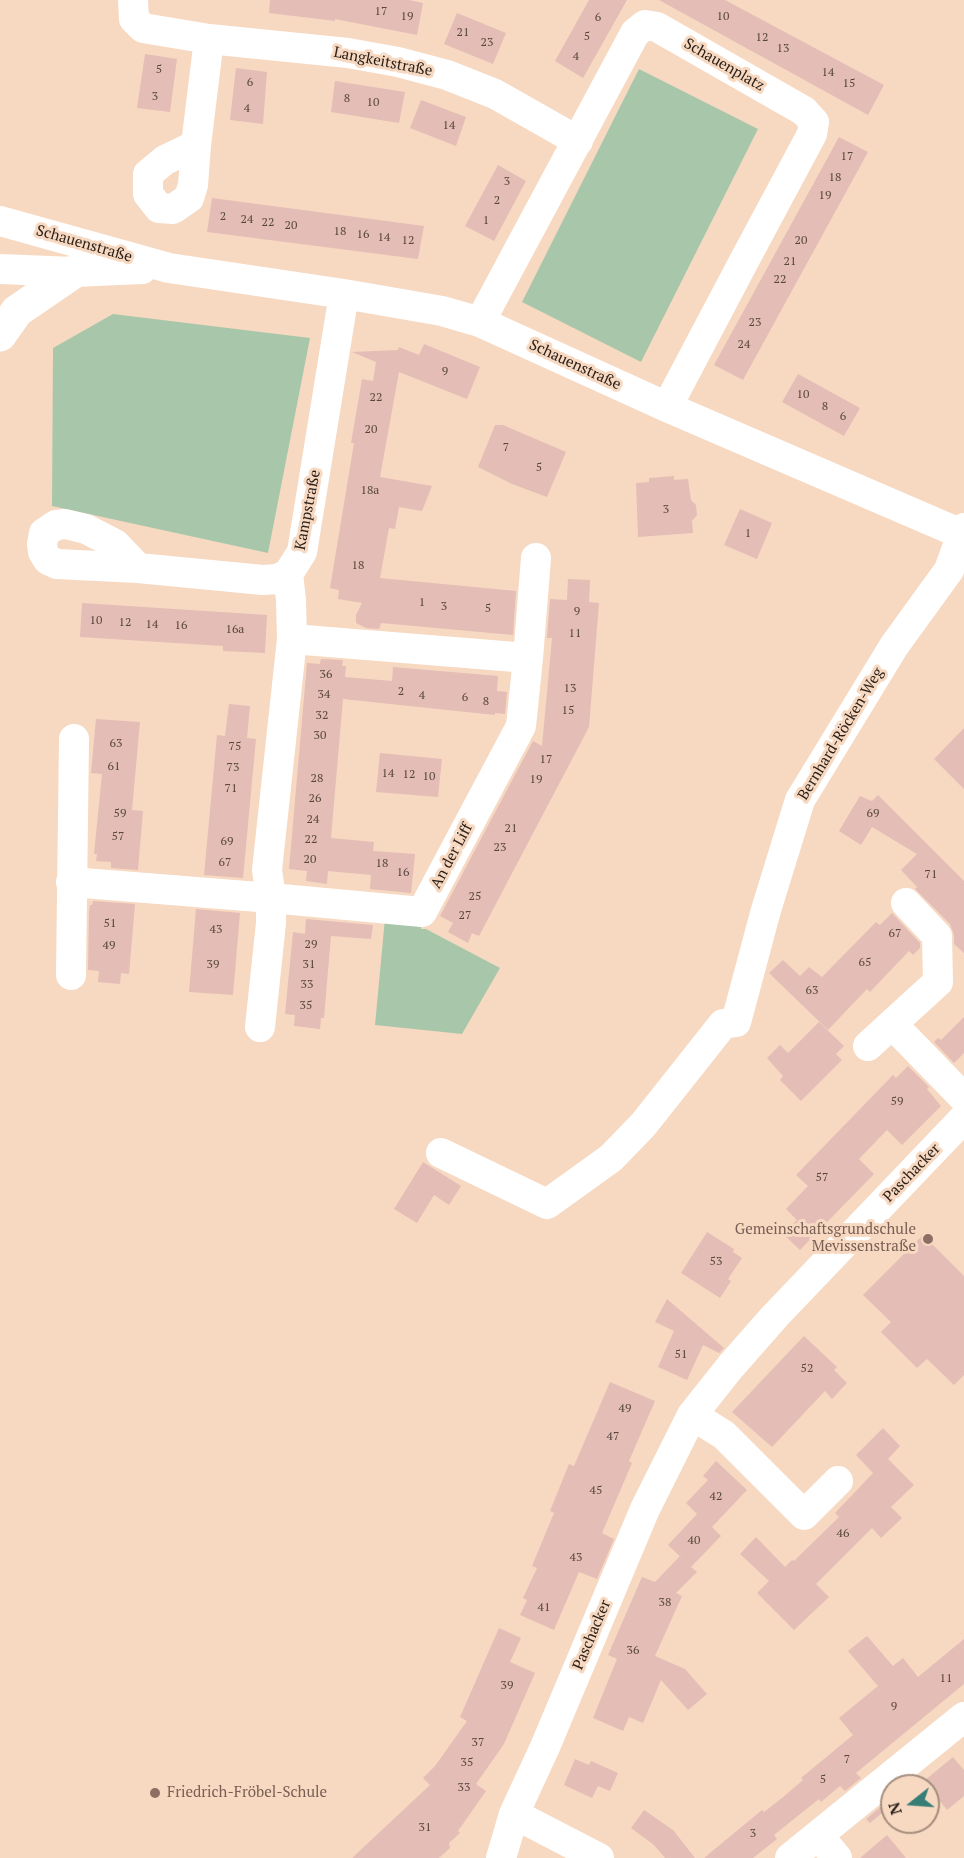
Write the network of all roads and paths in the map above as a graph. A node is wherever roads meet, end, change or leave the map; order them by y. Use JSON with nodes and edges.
{"nodes":[{"id":1,"x":133,"y":10,"type":"edge"},
{"id":2,"x":209,"y":39,"type":"junction"},
{"id":3,"x":578,"y":141,"type":"junction"},
{"id":4,"x":196,"y":145,"type":"dead end"},
{"id":5,"x":0,"y":221,"type":"edge"},
{"id":6,"x":169,"y":268,"type":"junction"},
{"id":7,"x":0,"y":269,"type":"edge"},
{"id":8,"x":74,"y":272,"type":"junction"},
{"id":9,"x":344,"y":294,"type":"junction"},
{"id":10,"x":480,"y":322,"type":"junction"},
{"id":11,"x":0,"y":335,"type":"edge"},
{"id":12,"x":668,"y":407,"type":"junction"},
{"id":13,"x":963,"y":532,"type":"edge"},
{"id":14,"x":536,"y":558,"type":"dead end"},
{"id":15,"x":138,"y":568,"type":"dead end"},
{"id":16,"x":288,"y":574,"type":"junction"},
{"id":17,"x":292,"y":639,"type":"junction"},
{"id":18,"x":528,"y":658,"type":"junction"},
{"id":19,"x":74,"y":739,"type":"dead end"},
{"id":20,"x":71,"y":882,"type":"junction"},
{"id":21,"x":271,"y":898,"type":"junction"},
{"id":22,"x":906,"y":903,"type":"dead end"},
{"id":23,"x":71,"y":975,"type":"dead end"},
{"id":24,"x":892,"y":1024,"type":"junction"},
{"id":25,"x":260,"y":1027,"type":"dead end"},
{"id":26,"x":868,"y":1046,"type":"dead end"},
{"id":27,"x":964,"y":1098,"type":"edge"},
{"id":28,"x":964,"y":1118,"type":"edge"},
{"id":29,"x":441,"y":1153,"type":"dead end"},
{"id":30,"x":692,"y":1415,"type":"junction"},
{"id":31,"x":838,"y":1481,"type":"dead end"},
{"id":32,"x":964,"y":1717,"type":"edge"},
{"id":33,"x":514,"y":1814,"type":"junction"},
{"id":34,"x":818,"y":1835,"type":"junction"},
{"id":35,"x":501,"y":1858,"type":"edge"},
{"id":36,"x":599,"y":1858,"type":"edge"},
{"id":37,"x":790,"y":1858,"type":"edge"},
{"id":38,"x":837,"y":1858,"type":"edge"}],
"edges":[{"from":1,"to":2,"type":"street","name":"Langkeitstraße"},
{"from":2,"to":3,"type":"street","name":"Langkeitstraße"},
{"from":2,"to":4,"type":"street"},
{"from":3,"to":10,"type":"street","name":"Schauenplatz"},
{"from":3,"to":12,"type":"street","name":"Schauenplatz"},
{"from":5,"to":6,"type":"street","name":"Schauenstraße"},
{"from":6,"to":8,"type":"street","name":"Schauenstraße"},
{"from":6,"to":9,"type":"street","name":"Schauenstraße"},
{"from":7,"to":8,"type":"street","name":"Schauenstraße"},
{"from":8,"to":11,"type":"main road"},
{"from":9,"to":10,"type":"street","name":"Schauenstraße"},
{"from":9,"to":16,"type":"street","name":"Kampstraße"},
{"from":10,"to":12,"type":"street","name":"Schauenstraße"},
{"from":12,"to":13,"type":"street","name":"Schauenstraße"},
{"from":13,"to":29,"type":"street","name":"Bernhard-Röcken-Weg"},
{"from":14,"to":18,"type":"street","name":"An der Liff"},
{"from":15,"to":16,"type":"street"},
{"from":16,"to":17,"type":"street"},
{"from":17,"to":18,"type":"street"},
{"from":17,"to":21,"type":"street"},
{"from":18,"to":21,"type":"street","name":"An der Liff"},
{"from":19,"to":20,"type":"street"},
{"from":20,"to":21,"type":"street","name":"An der Liff"},
{"from":20,"to":23,"type":"street"},
{"from":21,"to":25,"type":"street"},
{"from":22,"to":24,"type":"street"},
{"from":24,"to":26,"type":"street"},
{"from":24,"to":27,"type":"street"},
{"from":28,"to":30,"type":"street","name":"Paschacker"},
{"from":30,"to":31,"type":"street"},
{"from":30,"to":33,"type":"street","name":"Paschacker"},
{"from":32,"to":34,"type":"street"},
{"from":33,"to":35,"type":"street","name":"Paschacker"},
{"from":33,"to":36,"type":"street"},
{"from":34,"to":37,"type":"street"},
{"from":34,"to":38,"type":"street"}]}
